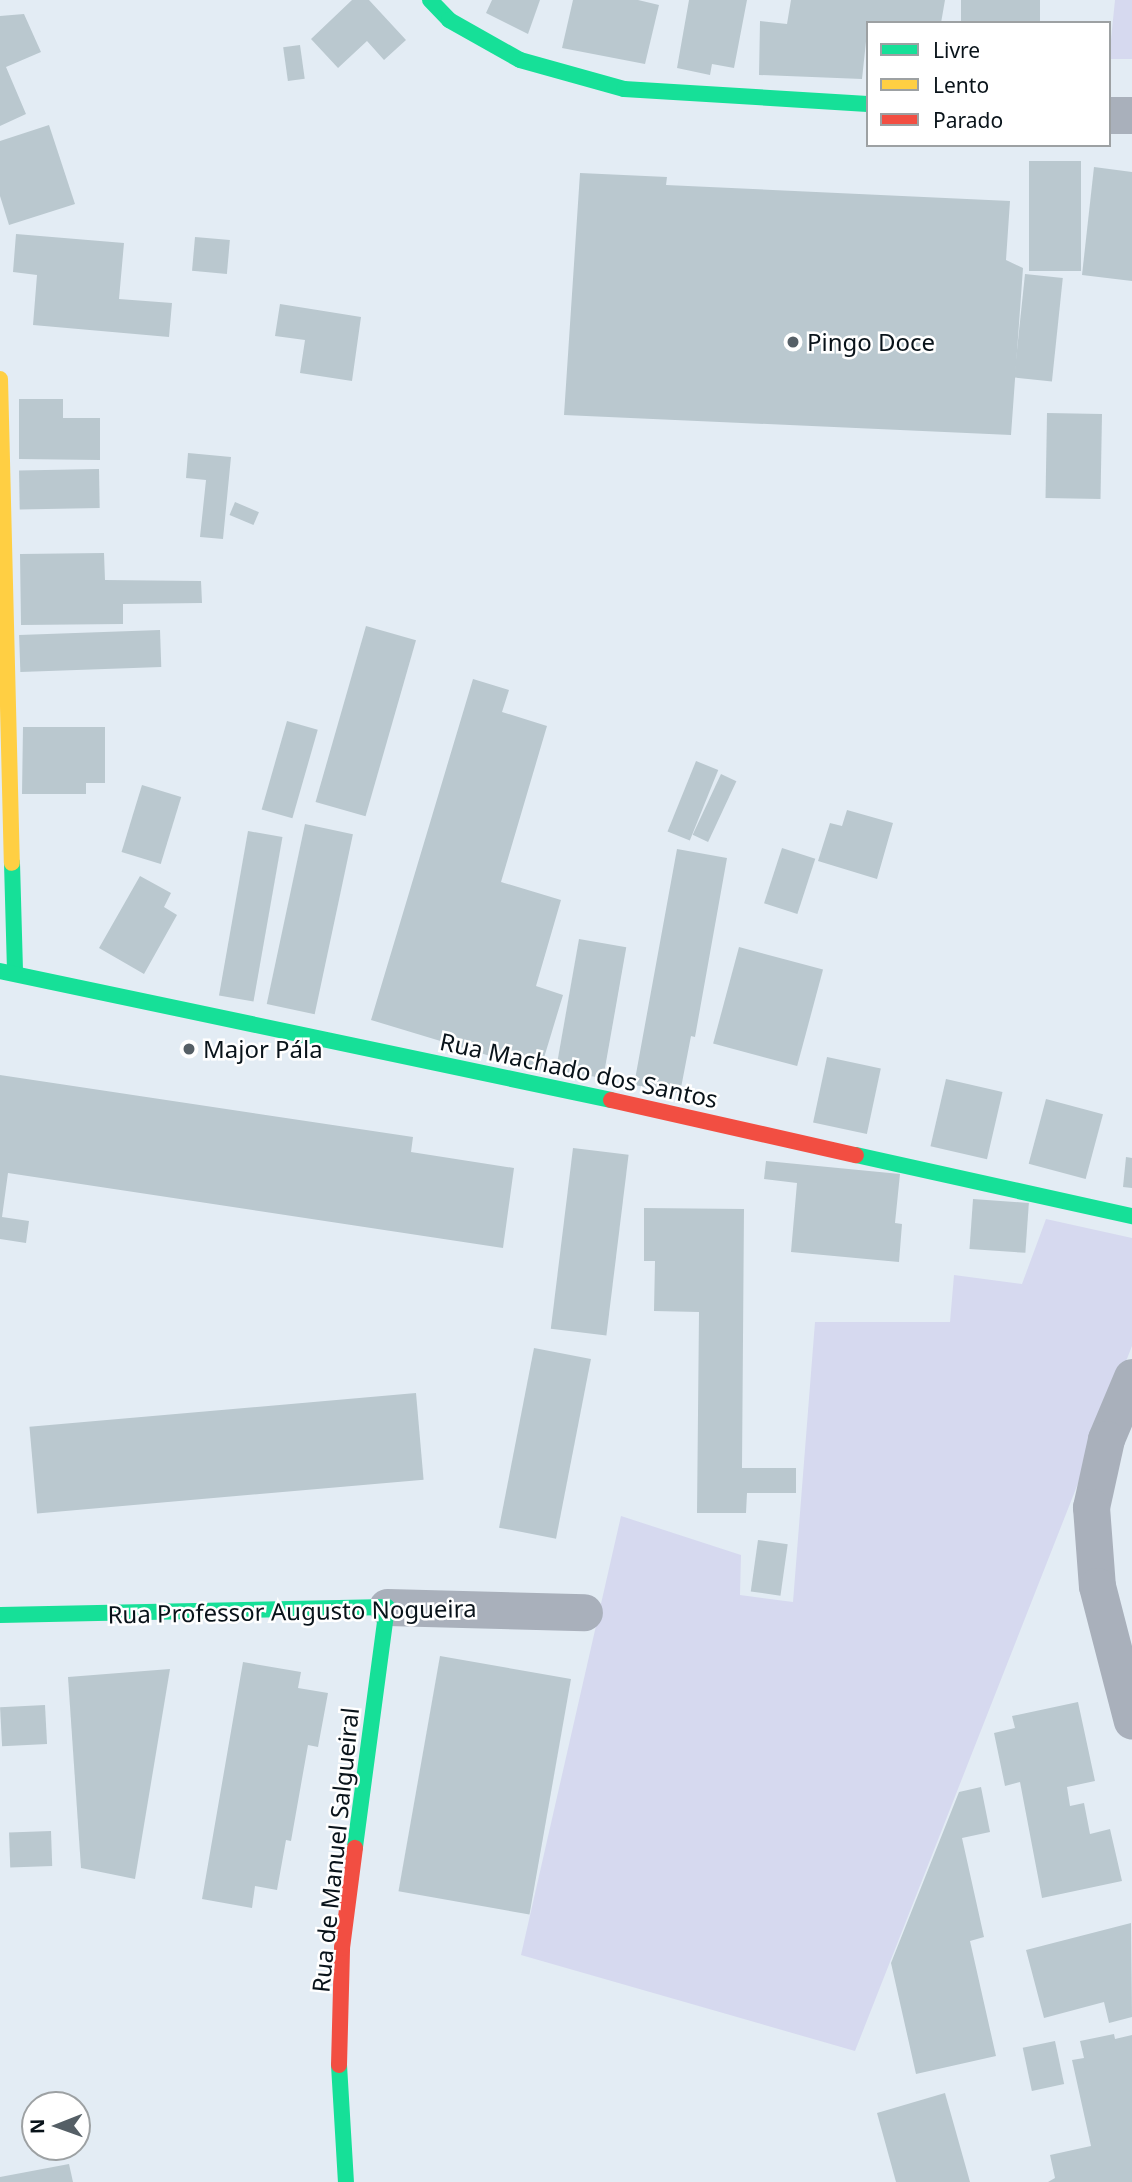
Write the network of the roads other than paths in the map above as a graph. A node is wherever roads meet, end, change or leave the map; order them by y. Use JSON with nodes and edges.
{"nodes":[{"id":1,"x":430,"y":0,"type":"edge"},
{"id":2,"x":866,"y":104,"type":"edge"},
{"id":3,"x":1111,"y":115,"type":"edge"},
{"id":4,"x":1132,"y":115,"type":"edge"},
{"id":5,"x":0,"y":379,"type":"edge"},
{"id":6,"x":7,"y":972,"type":"edge"},
{"id":7,"x":1132,"y":1216,"type":"edge"},
{"id":8,"x":1132,"y":1377,"type":"edge"},
{"id":9,"x":387,"y":1607,"type":"junction"},
{"id":10,"x":584,"y":1612,"type":"dead end"},
{"id":11,"x":0,"y":1615,"type":"edge"},
{"id":12,"x":1132,"y":1721,"type":"edge"},
{"id":13,"x":346,"y":2182,"type":"edge"}],
"edges":[{"from":1,"to":2,"type":"street"},
{"from":3,"to":4,"type":"street"},
{"from":5,"to":6,"type":"street"},
{"from":6,"to":7,"type":"street","name":"Rua Machado dos Santos"},
{"from":8,"to":12,"type":"street"},
{"from":9,"to":10,"type":"street","name":"Rua Professor Augusto Nogueira"},
{"from":9,"to":11,"type":"street","name":"Rua Professor Augusto Nogueira"},
{"from":9,"to":13,"type":"street","name":"Rua de Manuel Salgueiral"}]}
